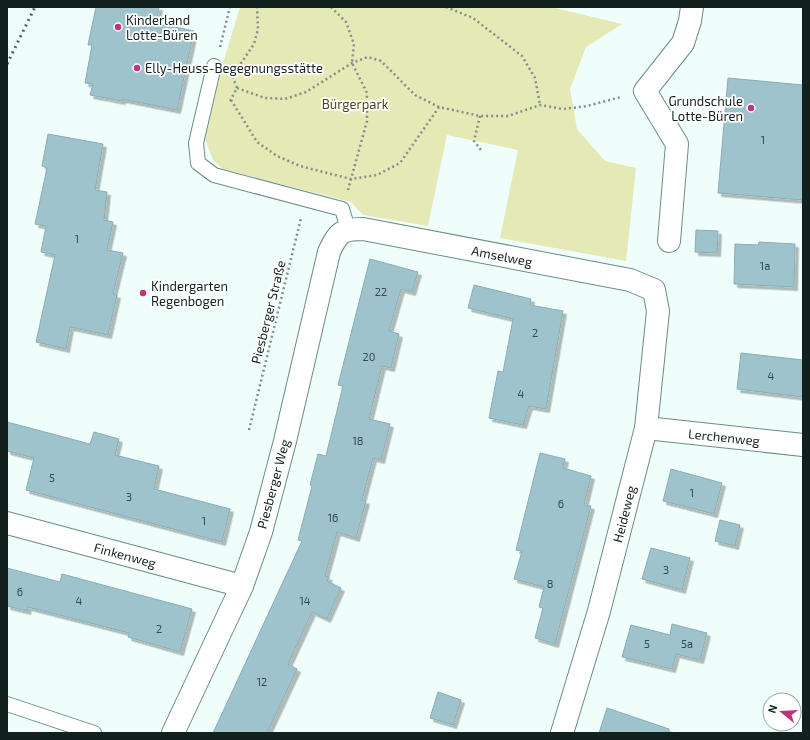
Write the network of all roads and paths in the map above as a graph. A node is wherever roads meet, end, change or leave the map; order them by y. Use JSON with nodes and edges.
{"nodes":[{"id":1,"x":230,"y":7,"type":"edge"},
{"id":2,"x":257,"y":7,"type":"edge"},
{"id":3,"x":331,"y":7,"type":"edge"},
{"id":4,"x":446,"y":7,"type":"edge"},
{"id":5,"x":692,"y":7,"type":"edge"},
{"id":6,"x":352,"y":63,"type":"junction"},
{"id":7,"x":214,"y":66,"type":"joint"},
{"id":8,"x":232,"y":75,"type":"dead end"},
{"id":9,"x":237,"y":88,"type":"dead end"},
{"id":10,"x":645,"y":91,"type":"junction"},
{"id":11,"x":231,"y":100,"type":"dead end"},
{"id":12,"x":540,"y":105,"type":"junction"},
{"id":13,"x":439,"y":107,"type":"junction"},
{"id":14,"x":480,"y":116,"type":"junction"},
{"id":15,"x":481,"y":150,"type":"dead end"},
{"id":16,"x":351,"y":179,"type":"junction"},
{"id":17,"x":305,"y":200,"type":"junction"},
{"id":18,"x":345,"y":219,"type":"junction"},
{"id":19,"x":669,"y":240,"type":"dead end"},
{"id":20,"x":654,"y":290,"type":"joint"},
{"id":21,"x":646,"y":428,"type":"junction"},
{"id":22,"x":249,"y":430,"type":"dead end"},
{"id":23,"x":803,"y":445,"type":"edge"},
{"id":24,"x":7,"y":523,"type":"edge"},
{"id":25,"x":242,"y":586,"type":"junction"},
{"id":26,"x":7,"y":704,"type":"edge"},
{"id":27,"x":94,"y":733,"type":"edge"},
{"id":28,"x":173,"y":733,"type":"edge"},
{"id":29,"x":562,"y":733,"type":"edge"}],
"edges":[{"from":1,"to":7,"type":"path"},
{"from":2,"to":8,"type":"path"},
{"from":3,"to":6,"type":"path"},
{"from":4,"to":12,"type":"path"},
{"from":5,"to":10,"type":"street"},
{"from":6,"to":9,"type":"path"},
{"from":6,"to":13,"type":"path"},
{"from":6,"to":16,"type":"path"},
{"from":7,"to":17,"type":"lane"},
{"from":10,"to":12,"type":"path"},
{"from":10,"to":19,"type":"street"},
{"from":11,"to":16,"type":"path"},
{"from":12,"to":14,"type":"path"},
{"from":13,"to":14,"type":"path"},
{"from":13,"to":16,"type":"path"},
{"from":14,"to":15,"type":"path"},
{"from":16,"to":18,"type":"path"},
{"from":17,"to":18,"type":"lane"},
{"from":17,"to":22,"type":"path","name":"Piesberger Straße"},
{"from":18,"to":20,"type":"street","name":"Amselweg"},
{"from":18,"to":25,"type":"street","name":"Piesberger Weg"},
{"from":20,"to":21,"type":"street","name":"Heideweg"},
{"from":21,"to":23,"type":"street","name":"Lerchenweg"},
{"from":21,"to":29,"type":"street","name":"Heideweg"},
{"from":24,"to":25,"type":"street","name":"Finkenweg"},
{"from":25,"to":28,"type":"street","name":"Piesberger Weg"},
{"from":26,"to":27,"type":"lane"}]}
